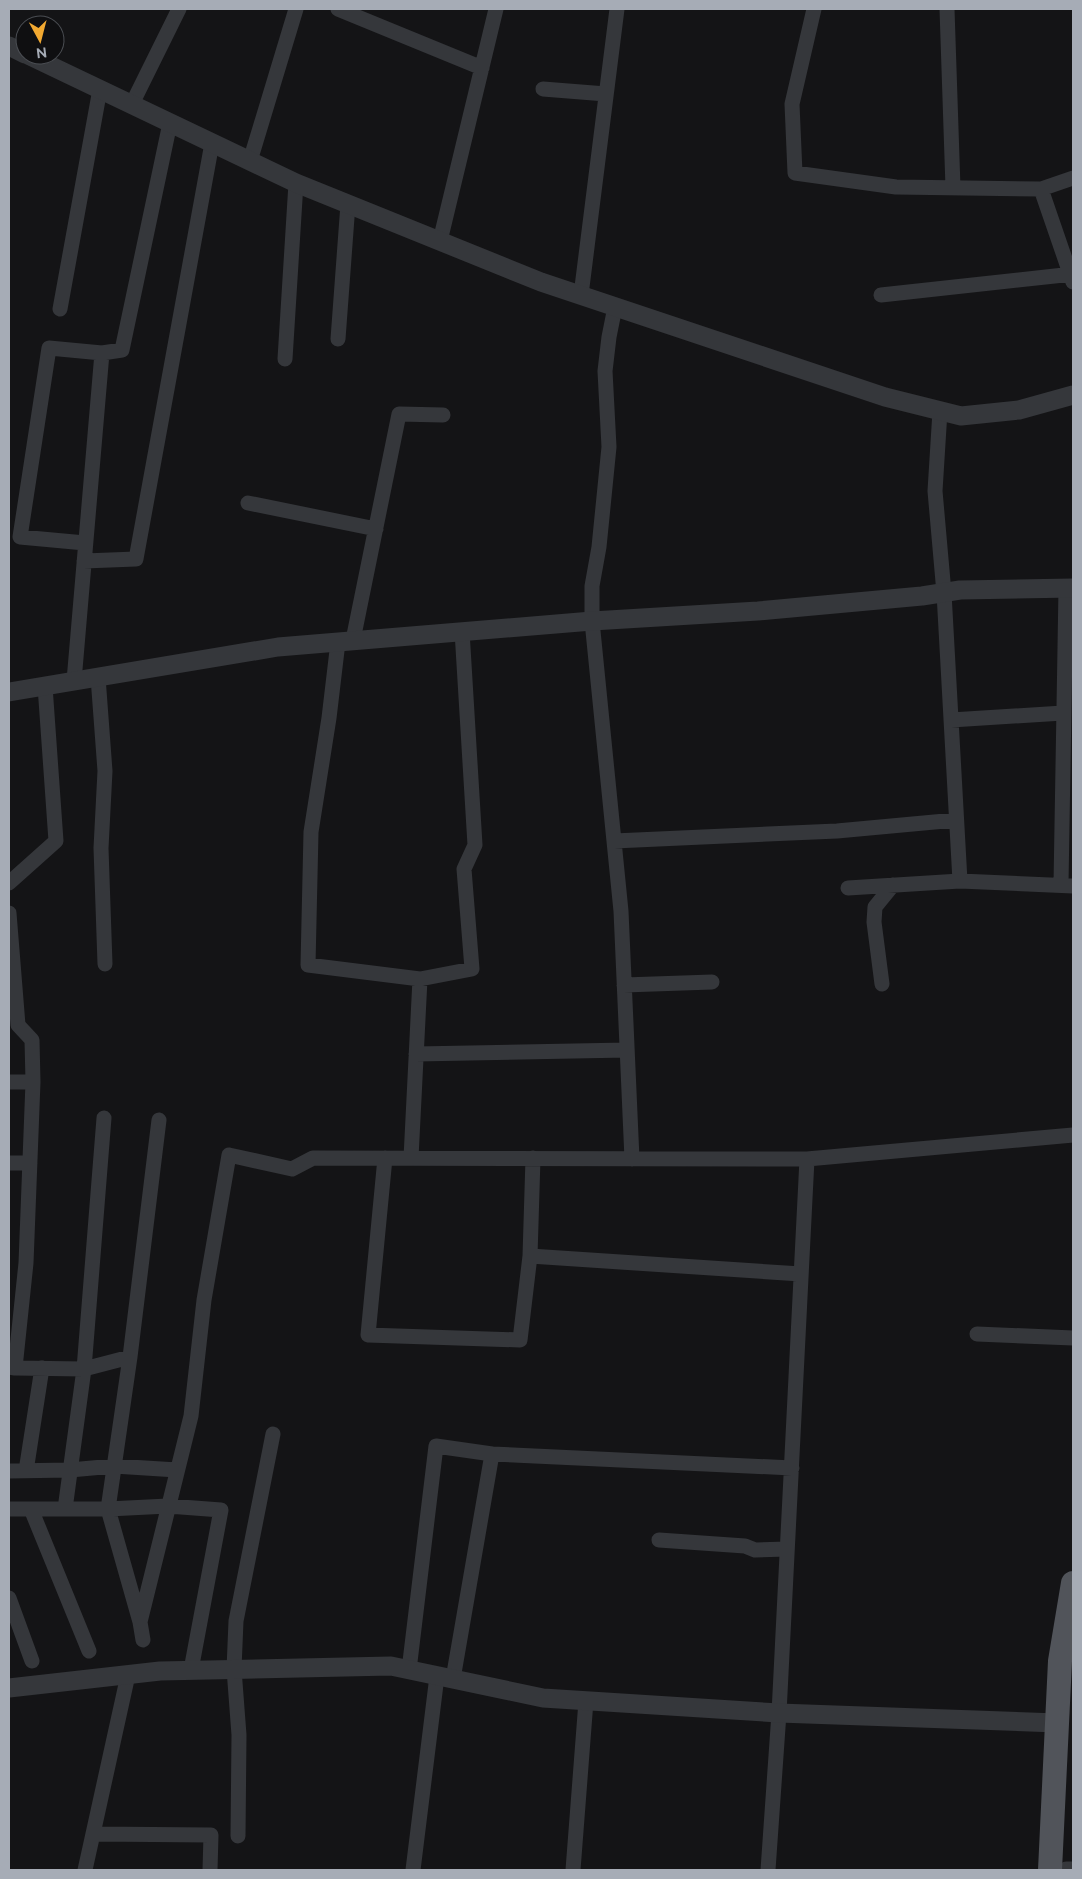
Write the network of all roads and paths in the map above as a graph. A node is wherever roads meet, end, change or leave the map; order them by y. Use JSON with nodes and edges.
{"nodes":[{"id":1,"x":179,"y":9,"type":"edge"},
{"id":2,"x":296,"y":9,"type":"edge"},
{"id":3,"x":338,"y":9,"type":"edge"},
{"id":4,"x":496,"y":9,"type":"edge"},
{"id":5,"x":617,"y":9,"type":"edge"},
{"id":6,"x":814,"y":9,"type":"edge"},
{"id":7,"x":947,"y":9,"type":"edge"},
{"id":8,"x":49,"y":65,"type":"edge"},
{"id":9,"x":482,"y":68,"type":"junction"},
{"id":10,"x":100,"y":89,"type":"junction"},
{"id":11,"x":543,"y":89,"type":"dead end"},
{"id":12,"x":606,"y":94,"type":"junction"},
{"id":13,"x":132,"y":104,"type":"junction"},
{"id":14,"x":170,"y":123,"type":"junction"},
{"id":15,"x":212,"y":143,"type":"junction"},
{"id":16,"x":250,"y":161,"type":"junction"},
{"id":17,"x":1073,"y":178,"type":"edge"},
{"id":18,"x":296,"y":183,"type":"junction"},
{"id":19,"x":953,"y":188,"type":"junction"},
{"id":20,"x":1041,"y":189,"type":"junction"},
{"id":21,"x":348,"y":204,"type":"junction"},
{"id":22,"x":440,"y":241,"type":"junction"},
{"id":23,"x":1072,"y":277,"type":"edge"},
{"id":24,"x":580,"y":295,"type":"junction"},
{"id":25,"x":881,"y":296,"type":"dead end"},
{"id":26,"x":615,"y":307,"type":"junction"},
{"id":27,"x":60,"y":309,"type":"dead end"},
{"id":28,"x":338,"y":339,"type":"dead end"},
{"id":29,"x":102,"y":353,"type":"junction"},
{"id":30,"x":285,"y":359,"type":"dead end"},
{"id":31,"x":1073,"y":395,"type":"edge"},
{"id":32,"x":940,"y":411,"type":"junction"},
{"id":33,"x":443,"y":415,"type":"dead end"},
{"id":34,"x":248,"y":502,"type":"dead end"},
{"id":35,"x":376,"y":529,"type":"junction"},
{"id":36,"x":86,"y":543,"type":"junction"},
{"id":37,"x":84,"y":561,"type":"junction"},
{"id":38,"x":1069,"y":588,"type":"edge"},
{"id":39,"x":944,"y":593,"type":"junction"},
{"id":40,"x":592,"y":621,"type":"junction"},
{"id":41,"x":462,"y":631,"type":"junction"},
{"id":42,"x":346,"y":641,"type":"junction"},
{"id":43,"x":98,"y":677,"type":"junction"},
{"id":44,"x":74,"y":681,"type":"junction"},
{"id":45,"x":45,"y":686,"type":"junction"},
{"id":46,"x":9,"y":692,"type":"edge"},
{"id":47,"x":1064,"y":713,"type":"junction"},
{"id":48,"x":950,"y":720,"type":"junction"},
{"id":49,"x":956,"y":820,"type":"junction"},
{"id":50,"x":614,"y":842,"type":"junction"},
{"id":51,"x":960,"y":881,"type":"junction"},
{"id":52,"x":9,"y":883,"type":"edge"},
{"id":53,"x":893,"y":885,"type":"junction"},
{"id":54,"x":1067,"y":885,"type":"edge"},
{"id":55,"x":848,"y":888,"type":"dead end"},
{"id":56,"x":9,"y":913,"type":"edge"},
{"id":57,"x":105,"y":964,"type":"dead end"},
{"id":58,"x":420,"y":979,"type":"junction"},
{"id":59,"x":712,"y":982,"type":"dead end"},
{"id":60,"x":882,"y":984,"type":"dead end"},
{"id":61,"x":624,"y":985,"type":"junction"},
{"id":62,"x":627,"y":1050,"type":"junction"},
{"id":63,"x":416,"y":1054,"type":"junction"},
{"id":64,"x":9,"y":1082,"type":"edge"},
{"id":65,"x":33,"y":1082,"type":"junction"},
{"id":66,"x":104,"y":1118,"type":"dead end"},
{"id":67,"x":159,"y":1120,"type":"dead end"},
{"id":68,"x":1073,"y":1135,"type":"edge"},
{"id":69,"x":385,"y":1158,"type":"junction"},
{"id":70,"x":410,"y":1158,"type":"junction"},
{"id":71,"x":533,"y":1158,"type":"junction"},
{"id":72,"x":632,"y":1159,"type":"junction"},
{"id":73,"x":807,"y":1159,"type":"junction"},
{"id":74,"x":9,"y":1163,"type":"edge"},
{"id":75,"x":30,"y":1163,"type":"junction"},
{"id":76,"x":530,"y":1256,"type":"junction"},
{"id":77,"x":801,"y":1274,"type":"junction"},
{"id":78,"x":976,"y":1334,"type":"dead end"},
{"id":79,"x":1073,"y":1338,"type":"edge"},
{"id":80,"x":130,"y":1356,"type":"junction"},
{"id":81,"x":12,"y":1368,"type":"edge"},
{"id":82,"x":42,"y":1368,"type":"junction"},
{"id":83,"x":84,"y":1369,"type":"junction"},
{"id":84,"x":272,"y":1434,"type":"dead end"},
{"id":85,"x":492,"y":1454,"type":"junction"},
{"id":86,"x":114,"y":1466,"type":"junction"},
{"id":87,"x":792,"y":1468,"type":"junction"},
{"id":88,"x":70,"y":1470,"type":"junction"},
{"id":89,"x":177,"y":1470,"type":"junction"},
{"id":90,"x":9,"y":1471,"type":"edge"},
{"id":91,"x":26,"y":1471,"type":"junction"},
{"id":92,"x":168,"y":1506,"type":"junction"},
{"id":93,"x":9,"y":1509,"type":"edge"},
{"id":94,"x":31,"y":1509,"type":"junction"},
{"id":95,"x":65,"y":1509,"type":"junction"},
{"id":96,"x":108,"y":1509,"type":"junction"},
{"id":97,"x":659,"y":1540,"type":"dead end"},
{"id":98,"x":787,"y":1550,"type":"junction"},
{"id":99,"x":1073,"y":1583,"type":"edge"},
{"id":100,"x":9,"y":1598,"type":"edge"},
{"id":101,"x":140,"y":1622,"type":"junction"},
{"id":102,"x":143,"y":1640,"type":"dead end"},
{"id":103,"x":89,"y":1651,"type":"dead end"},
{"id":104,"x":32,"y":1661,"type":"dead end"},
{"id":105,"x":1067,"y":1662,"type":"edge"},
{"id":106,"x":234,"y":1669,"type":"junction"},
{"id":107,"x":192,"y":1670,"type":"junction"},
{"id":108,"x":409,"y":1670,"type":"junction"},
{"id":109,"x":128,"y":1675,"type":"junction"},
{"id":110,"x":445,"y":1677,"type":"junction"},
{"id":111,"x":9,"y":1688,"type":"edge"},
{"id":112,"x":586,"y":1701,"type":"junction"},
{"id":113,"x":1073,"y":1706,"type":"edge"},
{"id":114,"x":779,"y":1713,"type":"junction"},
{"id":115,"x":1057,"y":1723,"type":"junction"},
{"id":116,"x":94,"y":1834,"type":"junction"},
{"id":117,"x":238,"y":1836,"type":"dead end"},
{"id":118,"x":85,"y":1870,"type":"edge"},
{"id":119,"x":210,"y":1870,"type":"edge"},
{"id":120,"x":413,"y":1870,"type":"edge"},
{"id":121,"x":573,"y":1870,"type":"edge"},
{"id":122,"x":768,"y":1870,"type":"edge"},
{"id":123,"x":1064,"y":1870,"type":"edge"}],
"edges":[{"from":1,"to":13,"type":"street"},
{"from":2,"to":16,"type":"street"},
{"from":3,"to":9,"type":"street"},
{"from":4,"to":9,"type":"street"},
{"from":5,"to":12,"type":"street"},
{"from":6,"to":19,"type":"street"},
{"from":7,"to":19,"type":"street"},
{"from":8,"to":10,"type":"street"},
{"from":9,"to":22,"type":"street"},
{"from":10,"to":13,"type":"street"},
{"from":10,"to":27,"type":"street"},
{"from":11,"to":12,"type":"street"},
{"from":12,"to":24,"type":"street"},
{"from":13,"to":14,"type":"street"},
{"from":14,"to":15,"type":"street"},
{"from":14,"to":29,"type":"street"},
{"from":15,"to":16,"type":"street"},
{"from":15,"to":37,"type":"street"},
{"from":16,"to":18,"type":"street"},
{"from":17,"to":20,"type":"street"},
{"from":18,"to":21,"type":"street"},
{"from":18,"to":30,"type":"street"},
{"from":19,"to":20,"type":"street"},
{"from":20,"to":23,"type":"street"},
{"from":21,"to":22,"type":"street"},
{"from":21,"to":28,"type":"street"},
{"from":22,"to":24,"type":"street"},
{"from":23,"to":25,"type":"street"},
{"from":24,"to":26,"type":"street"},
{"from":26,"to":32,"type":"street"},
{"from":26,"to":40,"type":"street"},
{"from":29,"to":36,"type":"street"},
{"from":29,"to":36,"type":"street"},
{"from":31,"to":32,"type":"street"},
{"from":32,"to":39,"type":"street"},
{"from":33,"to":35,"type":"street"},
{"from":34,"to":35,"type":"street"},
{"from":35,"to":42,"type":"street"},
{"from":36,"to":37,"type":"street"},
{"from":37,"to":44,"type":"street"},
{"from":38,"to":39,"type":"street"},
{"from":38,"to":47,"type":"street"},
{"from":39,"to":40,"type":"street"},
{"from":39,"to":48,"type":"street"},
{"from":40,"to":41,"type":"street"},
{"from":40,"to":50,"type":"street"},
{"from":41,"to":42,"type":"street"},
{"from":41,"to":58,"type":"street"},
{"from":42,"to":43,"type":"street"},
{"from":42,"to":58,"type":"street"},
{"from":43,"to":44,"type":"street"},
{"from":43,"to":57,"type":"street"},
{"from":44,"to":45,"type":"street"},
{"from":45,"to":46,"type":"street"},
{"from":45,"to":52,"type":"street"},
{"from":47,"to":48,"type":"street"},
{"from":47,"to":54,"type":"street"},
{"from":48,"to":49,"type":"street"},
{"from":49,"to":50,"type":"street"},
{"from":49,"to":51,"type":"street"},
{"from":50,"to":61,"type":"street"},
{"from":51,"to":53,"type":"street"},
{"from":51,"to":54,"type":"street"},
{"from":53,"to":55,"type":"street"},
{"from":53,"to":60,"type":"street"},
{"from":56,"to":65,"type":"street"},
{"from":58,"to":63,"type":"street"},
{"from":59,"to":61,"type":"street"},
{"from":61,"to":62,"type":"street"},
{"from":62,"to":63,"type":"street"},
{"from":62,"to":72,"type":"street"},
{"from":63,"to":70,"type":"street"},
{"from":64,"to":65,"type":"street"},
{"from":65,"to":75,"type":"street"},
{"from":66,"to":83,"type":"street"},
{"from":67,"to":80,"type":"street"},
{"from":68,"to":73,"type":"street"},
{"from":69,"to":70,"type":"street"},
{"from":69,"to":76,"type":"street"},
{"from":69,"to":89,"type":"street"},
{"from":70,"to":71,"type":"street"},
{"from":71,"to":72,"type":"street"},
{"from":71,"to":76,"type":"street"},
{"from":72,"to":73,"type":"street"},
{"from":73,"to":77,"type":"street"},
{"from":74,"to":75,"type":"street"},
{"from":75,"to":81,"type":"street"},
{"from":76,"to":77,"type":"street"},
{"from":77,"to":87,"type":"street"},
{"from":78,"to":79,"type":"street"},
{"from":80,"to":83,"type":"street"},
{"from":80,"to":86,"type":"street"},
{"from":81,"to":82,"type":"street"},
{"from":82,"to":83,"type":"street"},
{"from":82,"to":91,"type":"street"},
{"from":83,"to":88,"type":"street"},
{"from":84,"to":106,"type":"street"},
{"from":85,"to":87,"type":"street"},
{"from":85,"to":108,"type":"street"},
{"from":85,"to":110,"type":"street"},
{"from":86,"to":88,"type":"street"},
{"from":86,"to":89,"type":"street"},
{"from":86,"to":96,"type":"street"},
{"from":87,"to":98,"type":"street"},
{"from":88,"to":91,"type":"street"},
{"from":88,"to":95,"type":"street"},
{"from":89,"to":92,"type":"street"},
{"from":90,"to":91,"type":"street"},
{"from":92,"to":96,"type":"street"},
{"from":92,"to":101,"type":"street"},
{"from":92,"to":107,"type":"street"},
{"from":93,"to":94,"type":"street"},
{"from":94,"to":95,"type":"street"},
{"from":94,"to":103,"type":"street"},
{"from":95,"to":96,"type":"street"},
{"from":96,"to":101,"type":"street"},
{"from":97,"to":98,"type":"street"},
{"from":98,"to":114,"type":"street"},
{"from":99,"to":105,"type":"main road"},
{"from":100,"to":104,"type":"street"},
{"from":101,"to":102,"type":"street"},
{"from":105,"to":115,"type":"main road"},
{"from":106,"to":107,"type":"street"},
{"from":106,"to":108,"type":"street"},
{"from":106,"to":117,"type":"street"},
{"from":107,"to":109,"type":"street"},
{"from":108,"to":110,"type":"street"},
{"from":109,"to":111,"type":"street"},
{"from":109,"to":116,"type":"street"},
{"from":110,"to":112,"type":"street"},
{"from":110,"to":120,"type":"street"},
{"from":112,"to":114,"type":"street"},
{"from":112,"to":121,"type":"street"},
{"from":113,"to":123,"type":"main road"},
{"from":114,"to":115,"type":"street"},
{"from":114,"to":122,"type":"street"},
{"from":115,"to":123,"type":"main road"},
{"from":116,"to":118,"type":"street"},
{"from":116,"to":119,"type":"street"}]}
